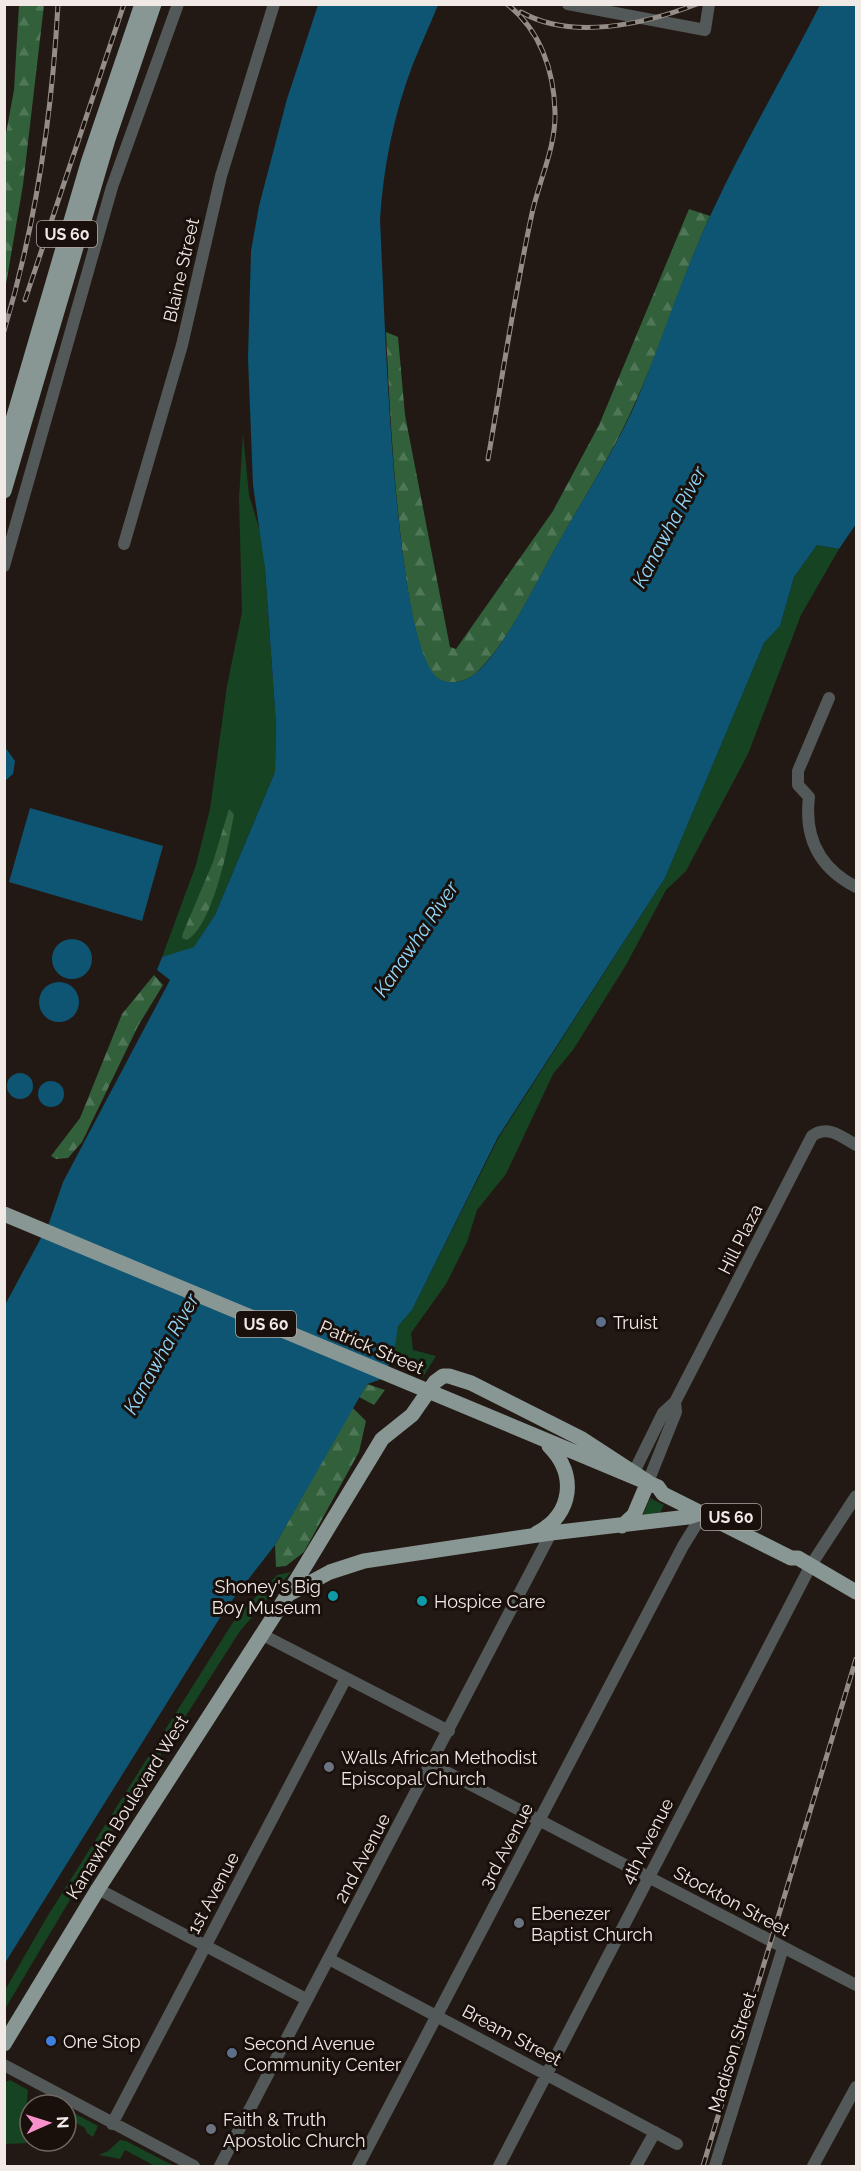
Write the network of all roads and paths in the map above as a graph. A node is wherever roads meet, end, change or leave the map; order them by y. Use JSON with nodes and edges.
{"nodes":[{"id":1,"x":142,"y":4,"type":"edge"},
{"id":2,"x":154,"y":4,"type":"edge"},
{"id":3,"x":178,"y":4,"type":"edge"},
{"id":4,"x":274,"y":4,"type":"edge"},
{"id":5,"x":568,"y":4,"type":"edge"},
{"id":6,"x":709,"y":4,"type":"edge"},
{"id":7,"x":142,"y":22,"type":"junction"},
{"id":8,"x":4,"y":450,"type":"edge"},
{"id":9,"x":4,"y":491,"type":"edge"},
{"id":10,"x":124,"y":544,"type":"dead end"},
{"id":11,"x":4,"y":566,"type":"edge"},
{"id":12,"x":829,"y":698,"type":"dead end"},
{"id":13,"x":856,"y":887,"type":"edge"},
{"id":14,"x":856,"y":1145,"type":"edge"},
{"id":15,"x":4,"y":1214,"type":"edge"},
{"id":16,"x":675,"y":1402,"type":"junction"},
{"id":17,"x":545,"y":1442,"type":"junction"},
{"id":18,"x":632,"y":1474,"type":"junction"},
{"id":19,"x":653,"y":1485,"type":"junction"},
{"id":20,"x":856,"y":1496,"type":"edge"},
{"id":21,"x":704,"y":1512,"type":"junction"},
{"id":22,"x":622,"y":1526,"type":"junction"},
{"id":23,"x":551,"y":1533,"type":"junction"},
{"id":24,"x":531,"y":1536,"type":"junction"},
{"id":25,"x":315,"y":1552,"type":"junction"},
{"id":26,"x":805,"y":1561,"type":"junction"},
{"id":27,"x":323,"y":1575,"type":"junction"},
{"id":28,"x":856,"y":1592,"type":"edge"},
{"id":29,"x":288,"y":1594,"type":"junction"},
{"id":30,"x":261,"y":1634,"type":"junction"},
{"id":31,"x":346,"y":1678,"type":"junction"},
{"id":32,"x":449,"y":1731,"type":"junction"},
{"id":33,"x":431,"y":1764,"type":"junction"},
{"id":34,"x":541,"y":1820,"type":"junction"},
{"id":35,"x":649,"y":1877,"type":"junction"},
{"id":36,"x":98,"y":1889,"type":"junction"},
{"id":37,"x":205,"y":1948,"type":"junction"},
{"id":38,"x":783,"y":1948,"type":"junction"},
{"id":39,"x":329,"y":1959,"type":"junction"},
{"id":40,"x":856,"y":1985,"type":"edge"},
{"id":41,"x":306,"y":1999,"type":"junction"},
{"id":42,"x":436,"y":2015,"type":"junction"},
{"id":43,"x":4,"y":2044,"type":"edge"},
{"id":44,"x":4,"y":2065,"type":"edge"},
{"id":45,"x":548,"y":2075,"type":"junction"},
{"id":46,"x":856,"y":2087,"type":"edge"},
{"id":47,"x":112,"y":2124,"type":"junction"},
{"id":48,"x":655,"y":2132,"type":"junction"},
{"id":49,"x":678,"y":2144,"type":"dead end"},
{"id":50,"x":718,"y":2165,"type":"edge"},
{"id":51,"x":194,"y":2166,"type":"edge"},
{"id":52,"x":220,"y":2166,"type":"edge"},
{"id":53,"x":358,"y":2166,"type":"edge"},
{"id":54,"x":499,"y":2166,"type":"edge"},
{"id":55,"x":636,"y":2166,"type":"edge"},
{"id":56,"x":813,"y":2166,"type":"edge"}],
"edges":[{"from":1,"to":7,"type":"main road","number":"US 60"},
{"from":2,"to":7,"type":"main road","number":"US 60"},
{"from":3,"to":11,"type":"street"},
{"from":4,"to":10,"type":"street","name":"Blaine Street"},
{"from":5,"to":6,"type":"street"},
{"from":7,"to":8,"type":"main road","number":"US 60"},
{"from":7,"to":9,"type":"main road","number":"US 60"},
{"from":12,"to":13,"type":"street"},
{"from":14,"to":16,"type":"street","name":"Hill Plaza"},
{"from":15,"to":17,"type":"main road","name":"Patrick Street","number":"US 60"},
{"from":16,"to":18,"type":"street","name":"Hill Plaza"},
{"from":16,"to":19,"type":"street","name":"Hill Plaza"},
{"from":17,"to":18,"type":"main road","name":"Patrick Street","number":"US 60"},
{"from":17,"to":24,"type":"main road"},
{"from":18,"to":19,"type":"main road"},
{"from":18,"to":25,"type":"main road","name":"Kanawha Boulevard West"},
{"from":19,"to":21,"type":"main road","number":"US 60"},
{"from":19,"to":22,"type":"main road"},
{"from":19,"to":26,"type":"main road","number":"US 60"},
{"from":20,"to":26,"type":"street"},
{"from":21,"to":22,"type":"main road","name":"Kanawha Boulevard West"},
{"from":21,"to":26,"type":"main road","number":"US 60"},
{"from":21,"to":34,"type":"street","name":"3rd Avenue"},
{"from":22,"to":23,"type":"main road","name":"Kanawha Boulevard West"},
{"from":23,"to":24,"type":"main road","name":"Kanawha Boulevard West"},
{"from":23,"to":32,"type":"street","name":"2nd Avenue"},
{"from":24,"to":27,"type":"main road","name":"Kanawha Boulevard West"},
{"from":25,"to":27,"type":"main road"},
{"from":25,"to":29,"type":"main road","name":"Kanawha Boulevard West"},
{"from":26,"to":28,"type":"main road","number":"US 60"},
{"from":26,"to":35,"type":"street","name":"4th Avenue"},
{"from":27,"to":29,"type":"main road","name":"Kanawha Boulevard West"},
{"from":29,"to":30,"type":"main road","name":"Kanawha Boulevard West"},
{"from":30,"to":31,"type":"street"},
{"from":30,"to":36,"type":"main road","name":"Kanawha Boulevard West"},
{"from":31,"to":32,"type":"street"},
{"from":31,"to":37,"type":"street","name":"1st Avenue"},
{"from":32,"to":33,"type":"street","name":"2nd Avenue"},
{"from":33,"to":34,"type":"street","name":"Stockton Street"},
{"from":33,"to":39,"type":"street","name":"2nd Avenue"},
{"from":34,"to":35,"type":"street","name":"Stockton Street"},
{"from":34,"to":42,"type":"street","name":"3rd Avenue"},
{"from":35,"to":38,"type":"street","name":"Stockton Street"},
{"from":35,"to":45,"type":"street","name":"4th Avenue"},
{"from":36,"to":37,"type":"street"},
{"from":36,"to":43,"type":"main road","name":"Kanawha Boulevard West"},
{"from":37,"to":41,"type":"street"},
{"from":37,"to":47,"type":"street","name":"1st Avenue"},
{"from":38,"to":40,"type":"street","name":"Stockton Street"},
{"from":38,"to":50,"type":"street","name":"Madison Street"},
{"from":39,"to":41,"type":"street","name":"2nd Avenue"},
{"from":39,"to":42,"type":"street","name":"Bream Street"},
{"from":41,"to":52,"type":"street","name":"2nd Avenue"},
{"from":42,"to":45,"type":"street","name":"Bream Street"},
{"from":42,"to":53,"type":"street","name":"3rd Avenue"},
{"from":44,"to":47,"type":"street"},
{"from":45,"to":48,"type":"street","name":"Bream Street"},
{"from":45,"to":54,"type":"street","name":"4th Avenue"},
{"from":46,"to":56,"type":"street"},
{"from":47,"to":51,"type":"street"},
{"from":48,"to":49,"type":"street","name":"Bream Street"},
{"from":48,"to":55,"type":"street"}]}
